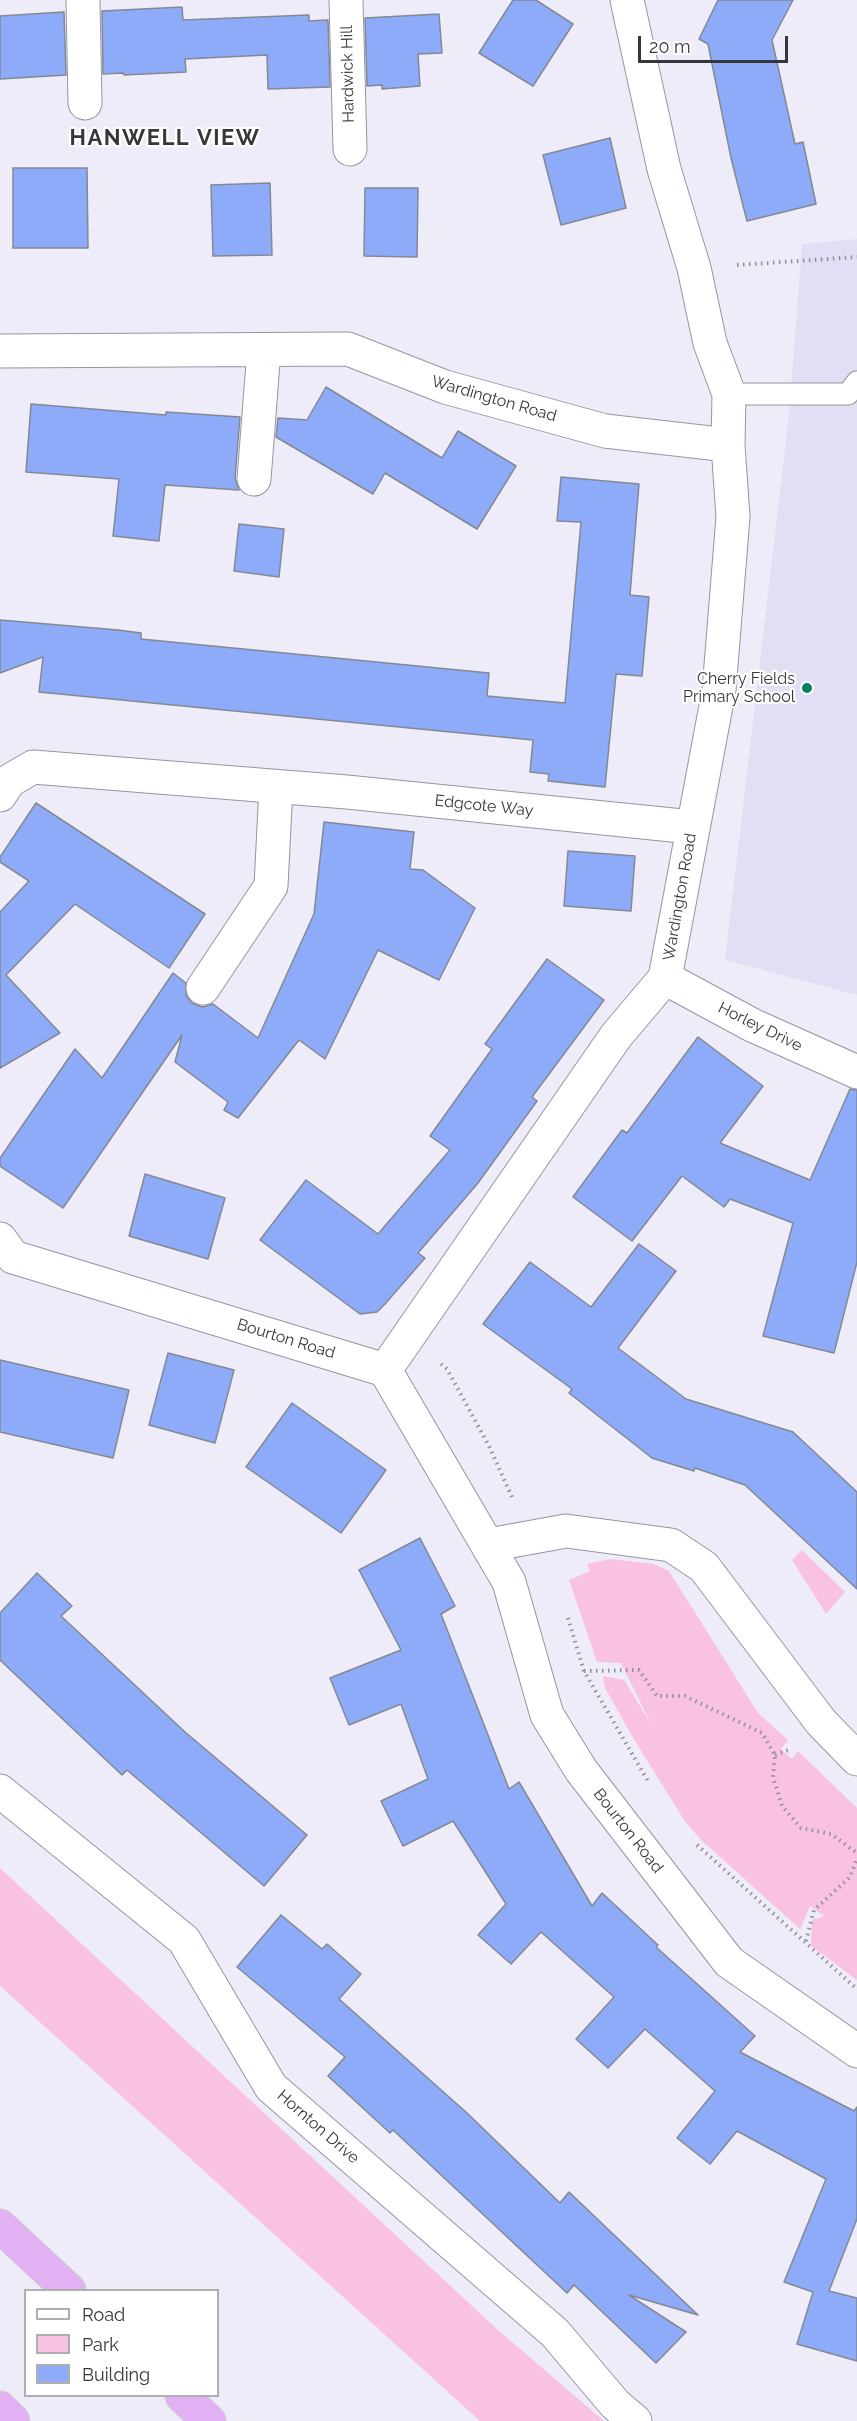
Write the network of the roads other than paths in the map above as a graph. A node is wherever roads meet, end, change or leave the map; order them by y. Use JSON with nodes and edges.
{"nodes":[{"id":1,"x":83,"y":0,"type":"edge"},
{"id":2,"x":346,"y":0,"type":"edge"},
{"id":3,"x":627,"y":0,"type":"edge"},
{"id":4,"x":85,"y":103,"type":"dead end"},
{"id":5,"x":350,"y":148,"type":"dead end"},
{"id":6,"x":264,"y":350,"type":"junction"},
{"id":7,"x":0,"y":351,"type":"edge"},
{"id":8,"x":857,"y":382,"type":"edge"},
{"id":9,"x":729,"y":394,"type":"junction"},
{"id":10,"x":728,"y":445,"type":"junction"},
{"id":11,"x":254,"y":478,"type":"dead end"},
{"id":12,"x":276,"y":787,"type":"junction"},
{"id":13,"x":0,"y":795,"type":"edge"},
{"id":14,"x":692,"y":827,"type":"junction"},
{"id":15,"x":665,"y":978,"type":"junction"},
{"id":16,"x":203,"y":988,"type":"dead end"},
{"id":17,"x":857,"y":1072,"type":"edge"},
{"id":18,"x":4,"y":1253,"type":"edge"},
{"id":19,"x":385,"y":1370,"type":"junction"},
{"id":20,"x":489,"y":1545,"type":"junction"},
{"id":21,"x":857,"y":1759,"type":"edge"},
{"id":22,"x":0,"y":1791,"type":"edge"},
{"id":23,"x":857,"y":2051,"type":"edge"},
{"id":24,"x":0,"y":2226,"type":"edge"},
{"id":25,"x":68,"y":2289,"type":"edge"},
{"id":26,"x":183,"y":2397,"type":"edge"},
{"id":27,"x":0,"y":2408,"type":"edge"},
{"id":28,"x":13,"y":2421,"type":"edge"},
{"id":29,"x":209,"y":2421,"type":"edge"},
{"id":30,"x":635,"y":2421,"type":"edge"}],
"edges":[{"from":1,"to":4,"type":"street"},
{"from":2,"to":5,"type":"street","name":"Hardwick Hill"},
{"from":3,"to":9,"type":"street","name":"Wardington Road"},
{"from":6,"to":7,"type":"street","name":"Wardington Road"},
{"from":6,"to":10,"type":"street","name":"Wardington Road"},
{"from":6,"to":11,"type":"street"},
{"from":8,"to":9,"type":"lane"},
{"from":9,"to":10,"type":"street","name":"Wardington Road"},
{"from":10,"to":14,"type":"street","name":"Wardington Road"},
{"from":12,"to":13,"type":"street","name":"Edgcote Way"},
{"from":12,"to":14,"type":"street","name":"Edgcote Way"},
{"from":12,"to":16,"type":"street"},
{"from":14,"to":15,"type":"street","name":"Wardington Road"},
{"from":15,"to":17,"type":"street","name":"Horley Drive"},
{"from":15,"to":19,"type":"street","name":"Wardington Road"},
{"from":18,"to":19,"type":"street","name":"Bourton Road"},
{"from":19,"to":20,"type":"street","name":"Bourton Road"},
{"from":20,"to":21,"type":"street"},
{"from":20,"to":23,"type":"street","name":"Bourton Road"},
{"from":22,"to":30,"type":"street","name":"Hornton Drive"},
{"from":24,"to":25,"type":"highway"},
{"from":26,"to":29,"type":"highway"},
{"from":27,"to":28,"type":"highway"}]}
